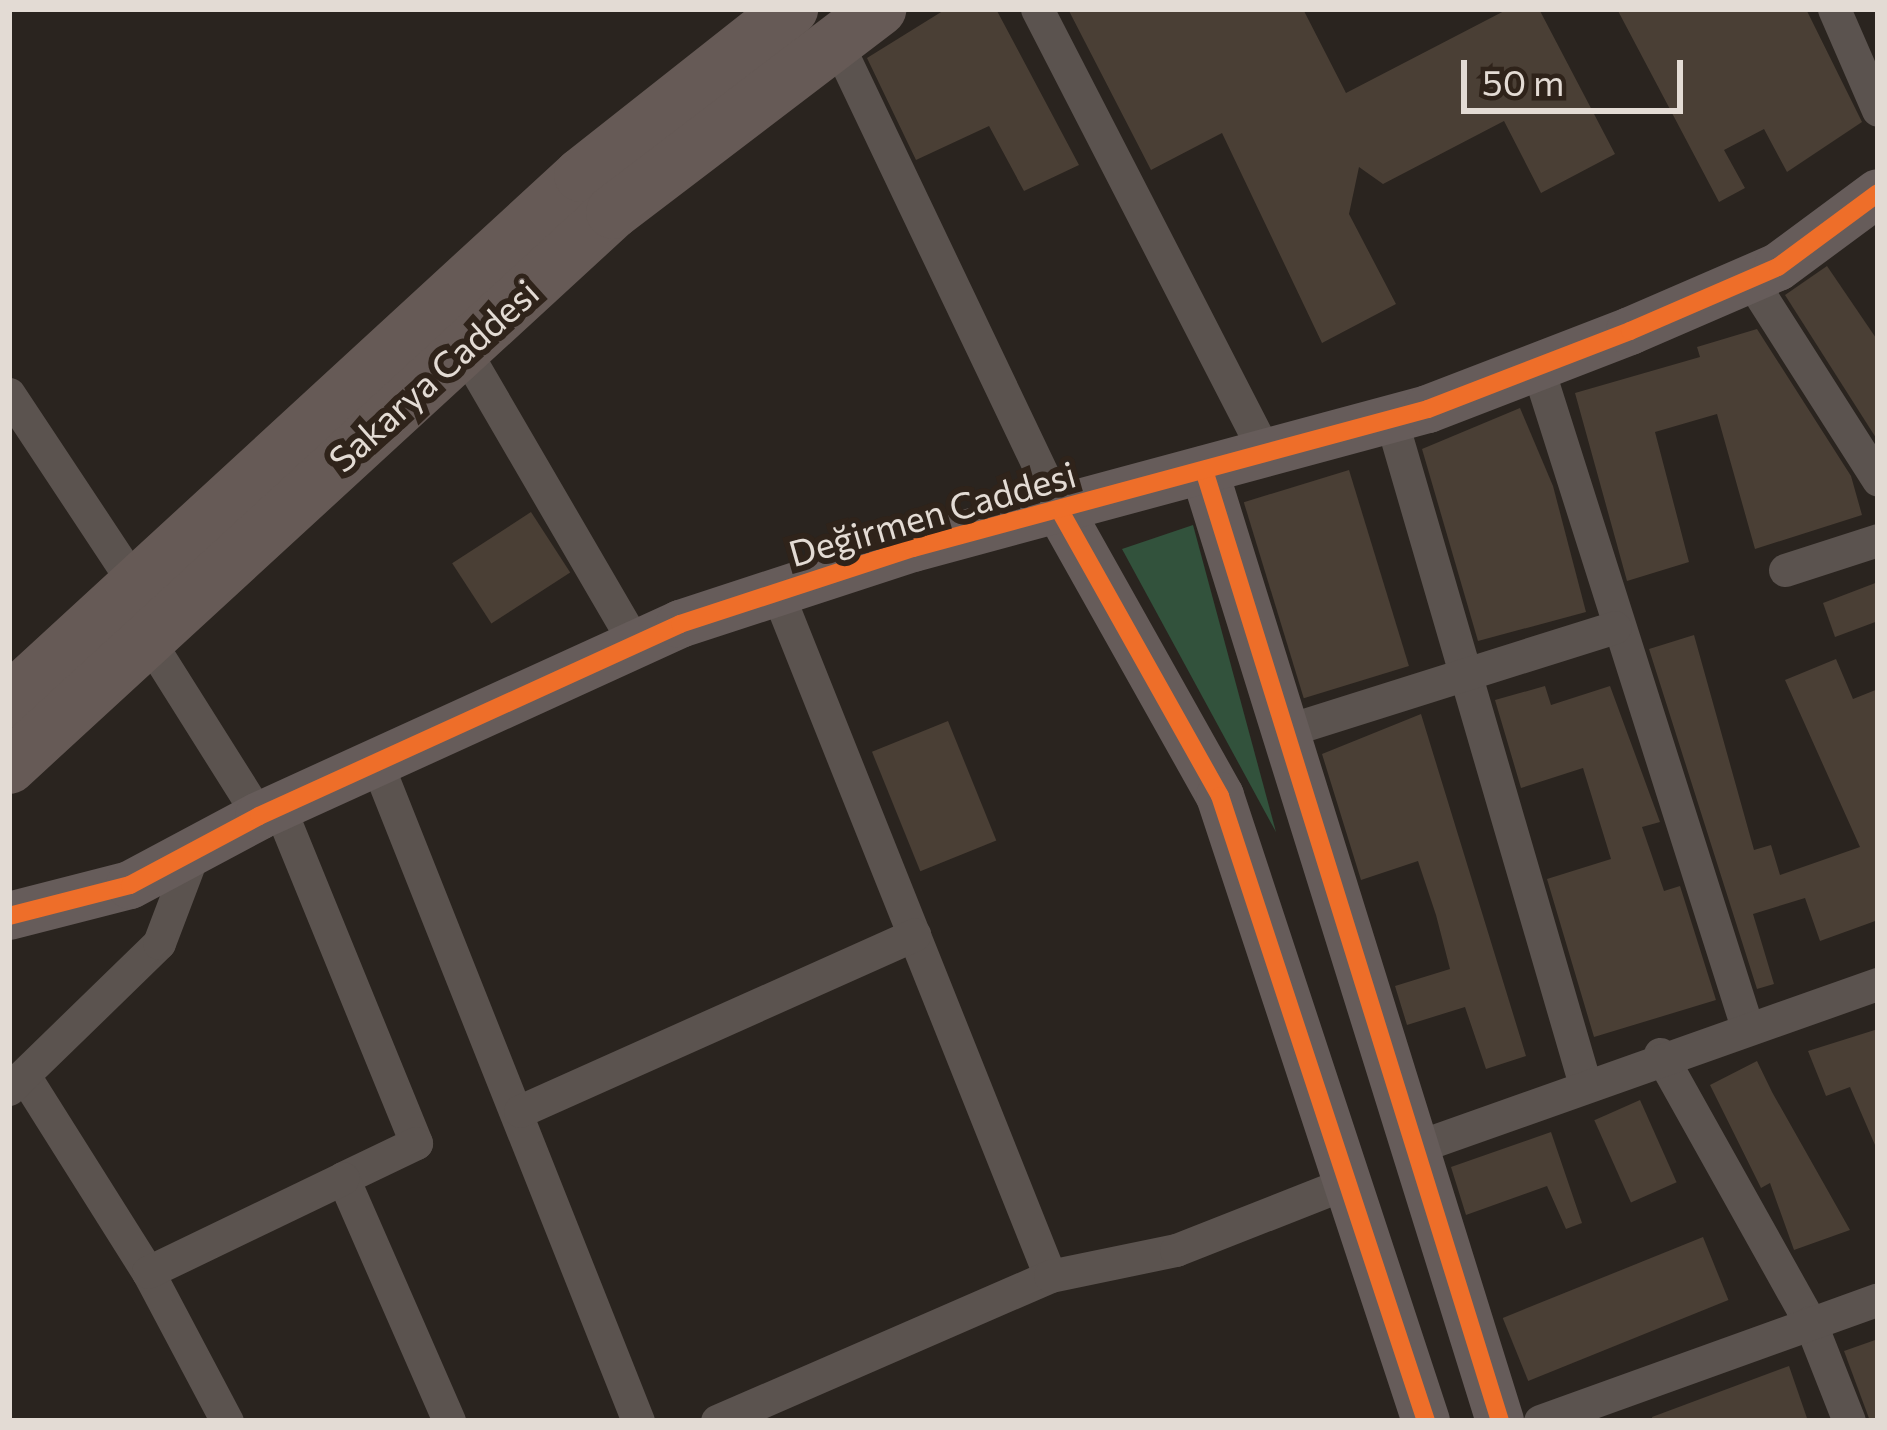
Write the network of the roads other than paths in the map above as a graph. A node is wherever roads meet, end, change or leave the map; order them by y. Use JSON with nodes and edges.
{"nodes":[{"id":1,"x":879,"y":9,"type":"edge"},
{"id":2,"x":1037,"y":9,"type":"edge"},
{"id":3,"x":1834,"y":9,"type":"edge"},
{"id":4,"x":813,"y":24,"type":"edge"},
{"id":5,"x":1878,"y":110,"type":"edge"},
{"id":6,"x":1878,"y":193,"type":"edge"},
{"id":7,"x":1750,"y":279,"type":"junction"},
{"id":8,"x":463,"y":349,"type":"junction"},
{"id":9,"x":1537,"y":366,"type":"junction"},
{"id":10,"x":9,"y":394,"type":"edge"},
{"id":11,"x":1391,"y":419,"type":"junction"},
{"id":12,"x":1266,"y":454,"type":"junction"},
{"id":13,"x":1204,"y":470,"type":"junction"},
{"id":14,"x":1878,"y":480,"type":"edge"},
{"id":15,"x":1059,"y":509,"type":"junction"},
{"id":16,"x":1878,"y":540,"type":"edge"},
{"id":17,"x":1785,"y":570,"type":"dead end"},
{"id":18,"x":134,"y":583,"type":"junction"},
{"id":19,"x":777,"y":592,"type":"junction"},
{"id":20,"x":1616,"y":627,"type":"junction"},
{"id":21,"x":147,"y":638,"type":"junction"},
{"id":22,"x":636,"y":644,"type":"junction"},
{"id":23,"x":1466,"y":676,"type":"junction"},
{"id":24,"x":9,"y":700,"type":"edge"},
{"id":25,"x":1280,"y":733,"type":"junction"},
{"id":26,"x":376,"y":764,"type":"junction"},
{"id":27,"x":9,"y":767,"type":"edge"},
{"id":28,"x":269,"y":811,"type":"junction"},
{"id":29,"x":194,"y":850,"type":"junction"},
{"id":30,"x":9,"y":916,"type":"edge"},
{"id":31,"x":914,"y":935,"type":"junction"},
{"id":32,"x":1878,"y":984,"type":"edge"},
{"id":33,"x":1746,"y":1024,"type":"junction"},
{"id":34,"x":1660,"y":1054,"type":"junction"},
{"id":35,"x":1584,"y":1081,"type":"junction"},
{"id":36,"x":17,"y":1083,"type":"edge"},
{"id":37,"x":520,"y":1111,"type":"junction"},
{"id":38,"x":1414,"y":1148,"type":"junction"},
{"id":39,"x":343,"y":1178,"type":"junction"},
{"id":40,"x":1351,"y":1181,"type":"junction"},
{"id":41,"x":148,"y":1272,"type":"junction"},
{"id":42,"x":1050,"y":1276,"type":"junction"},
{"id":43,"x":1878,"y":1299,"type":"edge"},
{"id":44,"x":1810,"y":1322,"type":"junction"},
{"id":45,"x":227,"y":1421,"type":"edge"},
{"id":46,"x":449,"y":1421,"type":"edge"},
{"id":47,"x":638,"y":1421,"type":"edge"},
{"id":48,"x":717,"y":1421,"type":"edge"},
{"id":49,"x":1426,"y":1421,"type":"edge"},
{"id":50,"x":1500,"y":1421,"type":"edge"},
{"id":51,"x":1540,"y":1421,"type":"edge"},
{"id":52,"x":1849,"y":1421,"type":"edge"}],
"edges":[{"from":1,"to":4,"type":"main road","name":"Sakarya Caddesi"},
{"from":2,"to":12,"type":"street"},
{"from":3,"to":5,"type":"street"},
{"from":4,"to":8,"type":"main road","name":"Sakarya Caddesi"},
{"from":4,"to":15,"type":"street"},
{"from":4,"to":18,"type":"main road","name":"Sakarya Caddesi"},
{"from":6,"to":7,"type":"street","name":"Değirmen Caddesi"},
{"from":7,"to":9,"type":"street","name":"Değirmen Caddesi"},
{"from":7,"to":14,"type":"street"},
{"from":8,"to":21,"type":"main road","name":"Sakarya Caddesi"},
{"from":8,"to":22,"type":"street"},
{"from":9,"to":11,"type":"street","name":"Değirmen Caddesi"},
{"from":9,"to":20,"type":"street"},
{"from":10,"to":18,"type":"street"},
{"from":11,"to":12,"type":"street","name":"Değirmen Caddesi"},
{"from":11,"to":23,"type":"street"},
{"from":12,"to":13,"type":"street","name":"Değirmen Caddesi"},
{"from":13,"to":15,"type":"street","name":"Değirmen Caddesi"},
{"from":13,"to":25,"type":"street"},
{"from":15,"to":19,"type":"street","name":"Değirmen Caddesi"},
{"from":15,"to":40,"type":"street"},
{"from":16,"to":17,"type":"street"},
{"from":18,"to":24,"type":"main road","name":"Sakarya Caddesi"},
{"from":19,"to":22,"type":"street","name":"Değirmen Caddesi"},
{"from":19,"to":31,"type":"street"},
{"from":20,"to":23,"type":"street"},
{"from":20,"to":33,"type":"street"},
{"from":21,"to":27,"type":"main road","name":"Sakarya Caddesi"},
{"from":21,"to":28,"type":"street"},
{"from":22,"to":26,"type":"street","name":"Değirmen Caddesi"},
{"from":23,"to":25,"type":"street"},
{"from":23,"to":35,"type":"street"},
{"from":25,"to":38,"type":"street"},
{"from":26,"to":28,"type":"street","name":"Değirmen Caddesi"},
{"from":26,"to":37,"type":"street"},
{"from":28,"to":29,"type":"street","name":"Değirmen Caddesi"},
{"from":28,"to":39,"type":"street"},
{"from":29,"to":30,"type":"street","name":"Değirmen Caddesi"},
{"from":29,"to":36,"type":"street"},
{"from":31,"to":37,"type":"street"},
{"from":31,"to":42,"type":"street"},
{"from":32,"to":33,"type":"street"},
{"from":33,"to":34,"type":"street"},
{"from":34,"to":35,"type":"street"},
{"from":34,"to":44,"type":"street"},
{"from":35,"to":38,"type":"street"},
{"from":36,"to":41,"type":"street"},
{"from":37,"to":47,"type":"street"},
{"from":38,"to":50,"type":"street"},
{"from":39,"to":41,"type":"street"},
{"from":39,"to":46,"type":"street"},
{"from":40,"to":42,"type":"street"},
{"from":40,"to":49,"type":"street"},
{"from":41,"to":45,"type":"street"},
{"from":42,"to":48,"type":"street"},
{"from":43,"to":44,"type":"street"},
{"from":44,"to":51,"type":"street"},
{"from":44,"to":52,"type":"street"}]}
